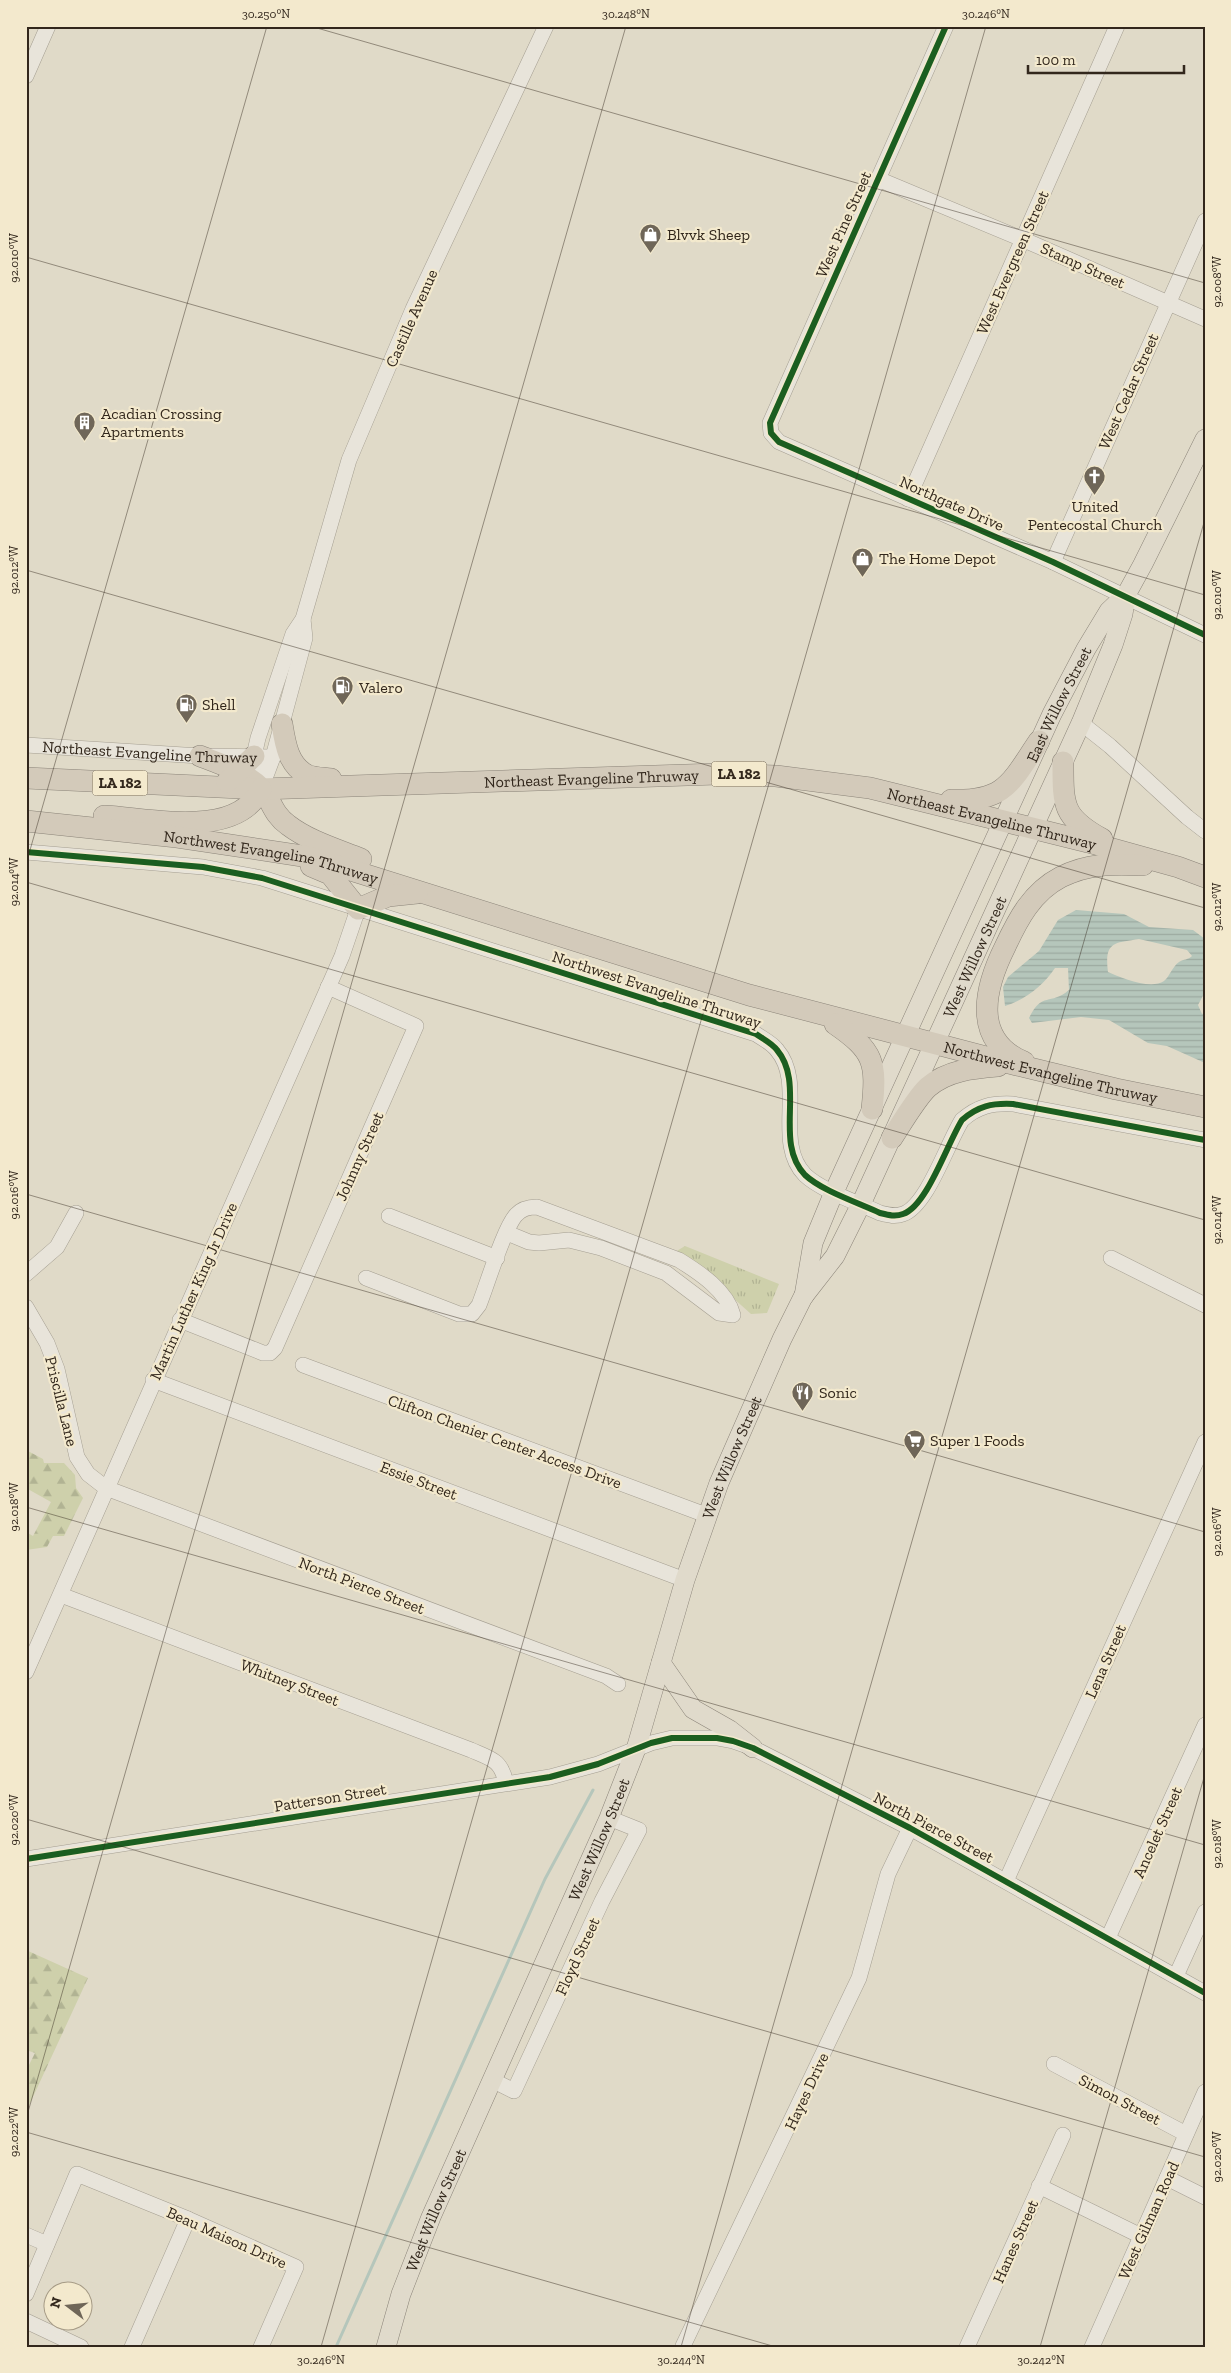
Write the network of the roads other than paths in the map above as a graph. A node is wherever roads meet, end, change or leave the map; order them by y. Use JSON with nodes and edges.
{"nodes":[{"id":1,"x":48,"y":26,"type":"edge"},
{"id":2,"x":546,"y":26,"type":"edge"},
{"id":3,"x":946,"y":26,"type":"edge"},
{"id":4,"x":1117,"y":26,"type":"edge"},
{"id":5,"x":26,"y":76,"type":"edge"},
{"id":6,"x":878,"y":179,"type":"junction"},
{"id":7,"x":1205,"y":221,"type":"edge"},
{"id":8,"x":1022,"y":239,"type":"junction"},
{"id":9,"x":1168,"y":302,"type":"junction"},
{"id":10,"x":1205,"y":319,"type":"edge"},
{"id":11,"x":771,"y":433,"type":"joint"},
{"id":12,"x":1205,"y":439,"type":"edge"},
{"id":13,"x":908,"y":498,"type":"junction"},
{"id":14,"x":1053,"y":562,"type":"junction"},
{"id":15,"x":1126,"y":595,"type":"junction"},
{"id":16,"x":302,"y":619,"type":"junction"},
{"id":17,"x":1205,"y":634,"type":"edge"},
{"id":18,"x":1086,"y":648,"type":"junction"},
{"id":19,"x":1081,"y":723,"type":"junction"},
{"id":20,"x":282,"y":724,"type":"junction"},
{"id":21,"x":1039,"y":741,"type":"junction"},
{"id":22,"x":26,"y":745,"type":"edge"},
{"id":23,"x":200,"y":756,"type":"junction"},
{"id":24,"x":263,"y":756,"type":"junction"},
{"id":25,"x":1063,"y":762,"type":"junction"},
{"id":26,"x":237,"y":772,"type":"junction"},
{"id":27,"x":26,"y":778,"type":"edge"},
{"id":28,"x":360,"y":785,"type":"junction"},
{"id":29,"x":214,"y":788,"type":"junction"},
{"id":30,"x":262,"y":789,"type":"junction"},
{"id":31,"x":917,"y":798,"type":"junction"},
{"id":32,"x":26,"y":813,"type":"edge"},
{"id":33,"x":1002,"y":820,"type":"junction"},
{"id":34,"x":26,"y":821,"type":"edge"},
{"id":35,"x":1033,"y":828,"type":"junction"},
{"id":36,"x":1205,"y":830,"type":"edge"},
{"id":37,"x":1124,"y":851,"type":"junction"},
{"id":38,"x":26,"y":852,"type":"edge"},
{"id":39,"x":281,"y":854,"type":"junction"},
{"id":40,"x":1178,"y":867,"type":"junction"},
{"id":41,"x":1205,"y":877,"type":"edge"},
{"id":42,"x":425,"y":892,"type":"junction"},
{"id":43,"x":358,"y":908,"type":"junction"},
{"id":44,"x":521,"y":923,"type":"junction"},
{"id":45,"x":328,"y":987,"type":"junction"},
{"id":46,"x":822,"y":1015,"type":"junction"},
{"id":47,"x":905,"y":1036,"type":"junction"},
{"id":48,"x":934,"y":1044,"type":"junction"},
{"id":49,"x":1017,"y":1065,"type":"junction"},
{"id":50,"x":1054,"y":1074,"type":"junction"},
{"id":51,"x":1205,"y":1107,"type":"edge"},
{"id":52,"x":872,"y":1109,"type":"junction"},
{"id":53,"x":892,"y":1138,"type":"junction"},
{"id":54,"x":1205,"y":1140,"type":"edge"},
{"id":55,"x":834,"y":1192,"type":"junction"},
{"id":56,"x":861,"y":1204,"type":"junction"},
{"id":57,"x":76,"y":1213,"type":"dead end"},
{"id":58,"x":389,"y":1216,"type":"dead end"},
{"id":59,"x":507,"y":1233,"type":"junction"},
{"id":60,"x":604,"y":1240,"type":"junction"},
{"id":61,"x":497,"y":1258,"type":"junction"},
{"id":62,"x":1111,"y":1258,"type":"dead end"},
{"id":63,"x":690,"y":1267,"type":"junction"},
{"id":64,"x":26,"y":1274,"type":"edge"},
{"id":65,"x":366,"y":1278,"type":"dead end"},
{"id":66,"x":679,"y":1282,"type":"junction"},
{"id":67,"x":804,"y":1297,"type":"junction"},
{"id":68,"x":1205,"y":1305,"type":"edge"},
{"id":69,"x":26,"y":1308,"type":"edge"},
{"id":70,"x":180,"y":1320,"type":"junction"},
{"id":71,"x":303,"y":1365,"type":"dead end"},
{"id":72,"x":153,"y":1380,"type":"junction"},
{"id":73,"x":1205,"y":1442,"type":"edge"},
{"id":74,"x":106,"y":1488,"type":"junction"},
{"id":75,"x":706,"y":1515,"type":"junction"},
{"id":76,"x":685,"y":1580,"type":"junction"},
{"id":77,"x":61,"y":1595,"type":"junction"},
{"id":78,"x":661,"y":1663,"type":"junction"},
{"id":79,"x":26,"y":1672,"type":"edge"},
{"id":80,"x":618,"y":1684,"type":"dead end"},
{"id":81,"x":1205,"y":1725,"type":"edge"},
{"id":82,"x":753,"y":1748,"type":"junction"},
{"id":83,"x":636,"y":1749,"type":"junction"},
{"id":84,"x":506,"y":1783,"type":"junction"},
{"id":85,"x":609,"y":1818,"type":"junction"},
{"id":86,"x":910,"y":1828,"type":"junction"},
{"id":87,"x":26,"y":1859,"type":"edge"},
{"id":88,"x":1006,"y":1881,"type":"junction"},
{"id":89,"x":1205,"y":1912,"type":"edge"},
{"id":90,"x":1108,"y":1938,"type":"junction"},
{"id":91,"x":1176,"y":1976,"type":"junction"},
{"id":92,"x":1205,"y":1993,"type":"edge"},
{"id":93,"x":1054,"y":2064,"type":"dead end"},
{"id":94,"x":492,"y":2080,"type":"junction"},
{"id":95,"x":1205,"y":2092,"type":"edge"},
{"id":96,"x":1186,"y":2134,"type":"junction"},
{"id":97,"x":1063,"y":2135,"type":"dead end"},
{"id":98,"x":1167,"y":2178,"type":"junction"},
{"id":99,"x":1040,"y":2186,"type":"junction"},
{"id":100,"x":1205,"y":2197,"type":"edge"},
{"id":101,"x":188,"y":2219,"type":"junction"},
{"id":102,"x":26,"y":2235,"type":"edge"},
{"id":103,"x":1142,"y":2236,"type":"junction"},
{"id":104,"x":47,"y":2244,"type":"junction"},
{"id":105,"x":26,"y":2294,"type":"edge"},
{"id":106,"x":26,"y":2321,"type":"edge"},
{"id":107,"x":683,"y":2346,"type":"edge"},
{"id":108,"x":81,"y":2347,"type":"edge"},
{"id":109,"x":132,"y":2347,"type":"edge"},
{"id":110,"x":261,"y":2347,"type":"edge"},
{"id":111,"x":386,"y":2347,"type":"edge"},
{"id":112,"x":967,"y":2347,"type":"edge"},
{"id":113,"x":1092,"y":2347,"type":"edge"}],
"edges":[{"from":1,"to":5,"type":"street"},
{"from":2,"to":16,"type":"street","name":"Castille Avenue"},
{"from":3,"to":6,"type":"street","name":"West Pine Street"},
{"from":4,"to":8,"type":"street","name":"West Evergreen Street"},
{"from":6,"to":8,"type":"street","name":"Stamp Street"},
{"from":6,"to":11,"type":"street","name":"West Pine Street"},
{"from":7,"to":9,"type":"street","name":"West Cedar Street"},
{"from":8,"to":9,"type":"street","name":"Stamp Street"},
{"from":8,"to":13,"type":"street","name":"West Evergreen Street"},
{"from":9,"to":10,"type":"street","name":"Stamp Street"},
{"from":9,"to":14,"type":"street","name":"West Cedar Street"},
{"from":11,"to":13,"type":"street","name":"Northgate Drive"},
{"from":12,"to":15,"type":"main road","name":"East Willow Street"},
{"from":13,"to":14,"type":"street","name":"Northgate Drive"},
{"from":14,"to":15,"type":"street","name":"Northgate Drive"},
{"from":15,"to":17,"type":"street","name":"Northgate Drive"},
{"from":15,"to":18,"type":"main road","name":"East Willow Street"},
{"from":15,"to":19,"type":"main road","name":"East Willow Street"},
{"from":16,"to":20,"type":"street","name":"Castille Avenue"},
{"from":16,"to":24,"type":"street","name":"Castille Avenue"},
{"from":18,"to":19,"type":"main road"},
{"from":18,"to":21,"type":"main road","name":"East Willow Street"},
{"from":19,"to":25,"type":"main road","name":"East Willow Street"},
{"from":19,"to":36,"type":"street"},
{"from":20,"to":24,"type":"street","name":"Castille Avenue"},
{"from":20,"to":28,"type":"highway"},
{"from":21,"to":31,"type":"highway"},
{"from":21,"to":33,"type":"main road","name":"East Willow Street"},
{"from":22,"to":23,"type":"street","name":"Northeast Evangeline Thruway"},
{"from":23,"to":24,"type":"street","name":"Northeast Evangeline Thruway"},
{"from":23,"to":26,"type":"highway"},
{"from":24,"to":26,"type":"highway"},
{"from":24,"to":30,"type":"street","name":"Castille Avenue"},
{"from":25,"to":35,"type":"main road","name":"East Willow Street"},
{"from":25,"to":37,"type":"highway"},
{"from":26,"to":29,"type":"highway"},
{"from":26,"to":30,"type":"highway"},
{"from":27,"to":29,"type":"highway","name":"Northeast Evangeline Thruway","number":"LA 182"},
{"from":28,"to":30,"type":"highway","name":"Northeast Evangeline Thruway","number":"LA 182"},
{"from":28,"to":31,"type":"highway","name":"Northeast Evangeline Thruway","number":"LA 182"},
{"from":29,"to":30,"type":"highway","name":"Northeast Evangeline Thruway","number":"LA 182"},
{"from":30,"to":32,"type":"highway"},
{"from":30,"to":44,"type":"highway"},
{"from":31,"to":33,"type":"highway","name":"Northeast Evangeline Thruway","number":"LA 182"},
{"from":33,"to":35,"type":"highway","name":"Northeast Evangeline Thruway","number":"LA 182"},
{"from":33,"to":47,"type":"main road","name":"West Willow Street"},
{"from":34,"to":39,"type":"highway","name":"Northwest Evangeline Thruway"},
{"from":35,"to":37,"type":"highway","name":"Northeast Evangeline Thruway","number":"LA 182"},
{"from":35,"to":48,"type":"main road","name":"West Willow Street"},
{"from":37,"to":40,"type":"highway","name":"Northeast Evangeline Thruway","number":"LA 182"},
{"from":38,"to":43,"type":"street","name":"Northwest Evangeline Thruway"},
{"from":39,"to":42,"type":"highway","name":"Northwest Evangeline Thruway"},
{"from":39,"to":43,"type":"highway"},
{"from":40,"to":41,"type":"highway","name":"Northeast Evangeline Thruway","number":"LA 182"},
{"from":40,"to":50,"type":"highway"},
{"from":42,"to":43,"type":"highway"},
{"from":42,"to":44,"type":"highway","name":"Northwest Evangeline Thruway"},
{"from":43,"to":45,"type":"street","name":"Martin Luther King Jr Drive"},
{"from":43,"to":55,"type":"street","name":"Northwest Evangeline Thruway"},
{"from":44,"to":46,"type":"highway","name":"Northwest Evangeline Thruway"},
{"from":45,"to":70,"type":"street","name":"Martin Luther King Jr Drive"},
{"from":45,"to":70,"type":"street","name":"Johnny Street"},
{"from":46,"to":47,"type":"highway","name":"Northwest Evangeline Thruway"},
{"from":46,"to":52,"type":"highway"},
{"from":47,"to":48,"type":"highway","name":"Northwest Evangeline Thruway"},
{"from":47,"to":52,"type":"main road","name":"West Willow Street"},
{"from":48,"to":49,"type":"highway","name":"Northwest Evangeline Thruway"},
{"from":48,"to":53,"type":"main road","name":"West Willow Street"},
{"from":49,"to":50,"type":"highway","name":"Northwest Evangeline Thruway"},
{"from":49,"to":53,"type":"highway"},
{"from":50,"to":51,"type":"highway","name":"Northwest Evangeline Thruway"},
{"from":52,"to":55,"type":"main road","name":"West Willow Street"},
{"from":53,"to":56,"type":"main road","name":"West Willow Street"},
{"from":54,"to":56,"type":"street","name":"Northwest Evangeline Thruway"},
{"from":55,"to":56,"type":"street","name":"Northwest Evangeline Thruway"},
{"from":55,"to":67,"type":"main road","name":"West Willow Street"},
{"from":56,"to":67,"type":"main road","name":"West Willow Street"},
{"from":57,"to":64,"type":"street"},
{"from":58,"to":61,"type":"street"},
{"from":59,"to":60,"type":"street"},
{"from":59,"to":60,"type":"street"},
{"from":59,"to":61,"type":"street"},
{"from":60,"to":63,"type":"street"},
{"from":60,"to":66,"type":"street"},
{"from":61,"to":65,"type":"street"},
{"from":62,"to":68,"type":"street"},
{"from":63,"to":66,"type":"street"},
{"from":63,"to":66,"type":"street"},
{"from":67,"to":75,"type":"main road","name":"West Willow Street"},
{"from":69,"to":74,"type":"street","name":"Priscilla Lane"},
{"from":70,"to":72,"type":"street","name":"Martin Luther King Jr Drive"},
{"from":71,"to":75,"type":"street","name":"Clifton Chenier Center Access Drive"},
{"from":72,"to":74,"type":"street","name":"Martin Luther King Jr Drive"},
{"from":72,"to":76,"type":"street","name":"Essie Street"},
{"from":73,"to":88,"type":"street","name":"Lena Street"},
{"from":74,"to":77,"type":"street","name":"Martin Luther King Jr Drive"},
{"from":74,"to":80,"type":"street","name":"North Pierce Street"},
{"from":75,"to":76,"type":"main road","name":"West Willow Street"},
{"from":76,"to":78,"type":"main road","name":"West Willow Street"},
{"from":77,"to":79,"type":"street","name":"Martin Luther King Jr Drive"},
{"from":77,"to":84,"type":"street","name":"Whitney Street"},
{"from":78,"to":82,"type":"main road"},
{"from":78,"to":83,"type":"main road","name":"West Willow Street"},
{"from":81,"to":90,"type":"street","name":"Ancelet Street"},
{"from":82,"to":83,"type":"street","name":"North Pierce Street"},
{"from":82,"to":86,"type":"street","name":"North Pierce Street"},
{"from":83,"to":84,"type":"street","name":"Patterson Street"},
{"from":83,"to":85,"type":"main road","name":"West Willow Street"},
{"from":84,"to":87,"type":"street","name":"Patterson Street"},
{"from":85,"to":94,"type":"main road","name":"West Willow Street"},
{"from":85,"to":94,"type":"street","name":"Floyd Street"},
{"from":86,"to":88,"type":"street","name":"North Pierce Street"},
{"from":86,"to":107,"type":"street","name":"Hayes Drive"},
{"from":88,"to":90,"type":"street","name":"North Pierce Street"},
{"from":89,"to":91,"type":"street"},
{"from":90,"to":91,"type":"street","name":"North Pierce Street"},
{"from":91,"to":92,"type":"street","name":"North Pierce Street"},
{"from":93,"to":96,"type":"street","name":"Simon Street"},
{"from":94,"to":111,"type":"main road","name":"West Willow Street"},
{"from":95,"to":96,"type":"street","name":"West Gilman Road"},
{"from":96,"to":98,"type":"street","name":"West Gilman Road"},
{"from":97,"to":99,"type":"street","name":"Hanes Street"},
{"from":98,"to":100,"type":"street"},
{"from":98,"to":103,"type":"street","name":"West Gilman Road"},
{"from":99,"to":103,"type":"street"},
{"from":99,"to":112,"type":"street","name":"Hanes Street"},
{"from":101,"to":104,"type":"street","name":"Beau Maison Drive"},
{"from":101,"to":109,"type":"street"},
{"from":101,"to":110,"type":"street","name":"Beau Maison Drive"},
{"from":102,"to":104,"type":"street"},
{"from":103,"to":113,"type":"street","name":"West Gilman Road"},
{"from":104,"to":105,"type":"street"},
{"from":106,"to":108,"type":"street"}]}
